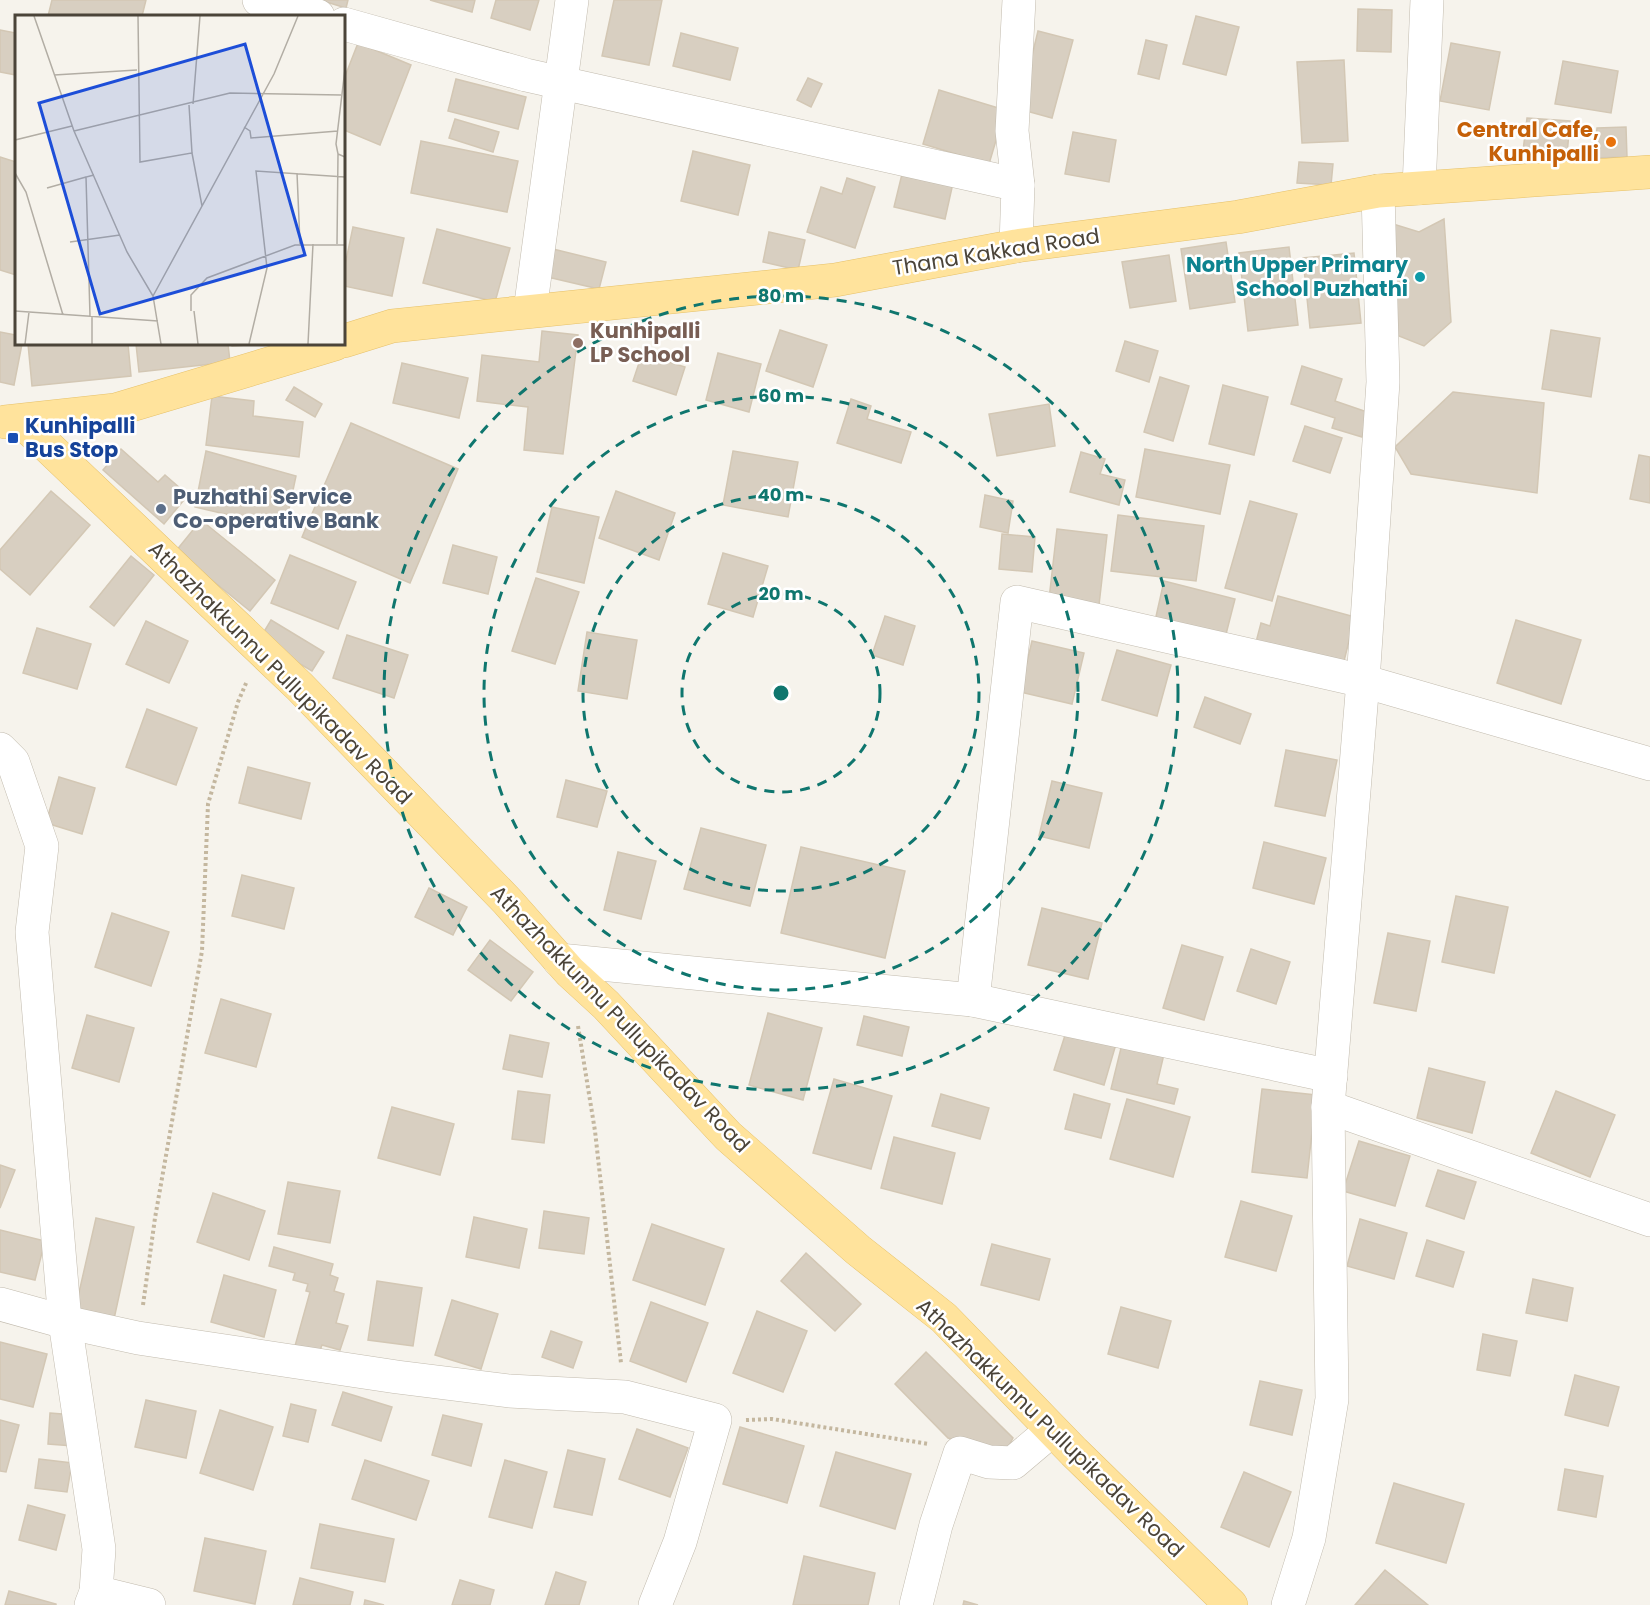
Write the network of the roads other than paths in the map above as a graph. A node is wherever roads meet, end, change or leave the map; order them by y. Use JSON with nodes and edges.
{"nodes":[{"id":1,"x":258,"y":0,"type":"edge"},
{"id":2,"x":572,"y":0,"type":"edge"},
{"id":3,"x":1019,"y":0,"type":"edge"},
{"id":4,"x":1427,"y":0,"type":"edge"},
{"id":5,"x":314,"y":15,"type":"edge"},
{"id":6,"x":345,"y":24,"type":"edge"},
{"id":7,"x":559,"y":83,"type":"junction"},
{"id":8,"x":1650,"y":172,"type":"edge"},
{"id":9,"x":1018,"y":185,"type":"junction"},
{"id":10,"x":1419,"y":188,"type":"junction"},
{"id":11,"x":1378,"y":191,"type":"junction"},
{"id":12,"x":1016,"y":246,"type":"junction"},
{"id":13,"x":530,"y":311,"type":"junction"},
{"id":14,"x":345,"y":341,"type":"edge"},
{"id":15,"x":332,"y":345,"type":"edge"},
{"id":16,"x":10,"y":422,"type":"edge"},
{"id":17,"x":1363,"y":681,"type":"junction"},
{"id":18,"x":0,"y":749,"type":"edge"},
{"id":19,"x":1650,"y":764,"type":"edge"},
{"id":20,"x":564,"y":966,"type":"junction"},
{"id":21,"x":973,"y":1000,"type":"junction"},
{"id":22,"x":1330,"y":1092,"type":"junction"},
{"id":23,"x":1650,"y":1220,"type":"edge"},
{"id":24,"x":0,"y":1304,"type":"edge"},
{"id":25,"x":65,"y":1322,"type":"junction"},
{"id":26,"x":1052,"y":1430,"type":"junction"},
{"id":27,"x":94,"y":1598,"type":"edge"},
{"id":28,"x":149,"y":1605,"type":"edge"},
{"id":29,"x":655,"y":1605,"type":"edge"},
{"id":30,"x":916,"y":1605,"type":"edge"},
{"id":31,"x":1231,"y":1605,"type":"edge"},
{"id":32,"x":1288,"y":1605,"type":"edge"}],
"edges":[{"from":1,"to":5,"type":"street"},
{"from":2,"to":7,"type":"street"},
{"from":3,"to":9,"type":"street"},
{"from":4,"to":10,"type":"street"},
{"from":6,"to":7,"type":"street"},
{"from":7,"to":9,"type":"street"},
{"from":7,"to":13,"type":"street"},
{"from":8,"to":10,"type":"main road","name":"Thana Kakkad Road"},
{"from":9,"to":12,"type":"street"},
{"from":10,"to":11,"type":"main road","name":"Thana Kakkad Road"},
{"from":11,"to":12,"type":"main road","name":"Thana Kakkad Road"},
{"from":11,"to":17,"type":"street"},
{"from":12,"to":13,"type":"main road","name":"Thana Kakkad Road"},
{"from":13,"to":14,"type":"main road","name":"Thana Kakkad Road"},
{"from":15,"to":16,"type":"main road"},
{"from":16,"to":20,"type":"main road","name":"Athazhakkunnu Pullupikadav Road"},
{"from":17,"to":19,"type":"street"},
{"from":17,"to":21,"type":"street"},
{"from":17,"to":22,"type":"street"},
{"from":18,"to":25,"type":"street"},
{"from":20,"to":21,"type":"street"},
{"from":20,"to":26,"type":"main road","name":"Athazhakkunnu Pullupikadav Road"},
{"from":21,"to":22,"type":"street"},
{"from":22,"to":23,"type":"street"},
{"from":22,"to":32,"type":"street"},
{"from":24,"to":25,"type":"street"},
{"from":25,"to":27,"type":"street"},
{"from":25,"to":29,"type":"street"},
{"from":26,"to":30,"type":"street"},
{"from":26,"to":31,"type":"main road","name":"Athazhakkunnu Pullupikadav Road"},
{"from":27,"to":28,"type":"street"}]}
